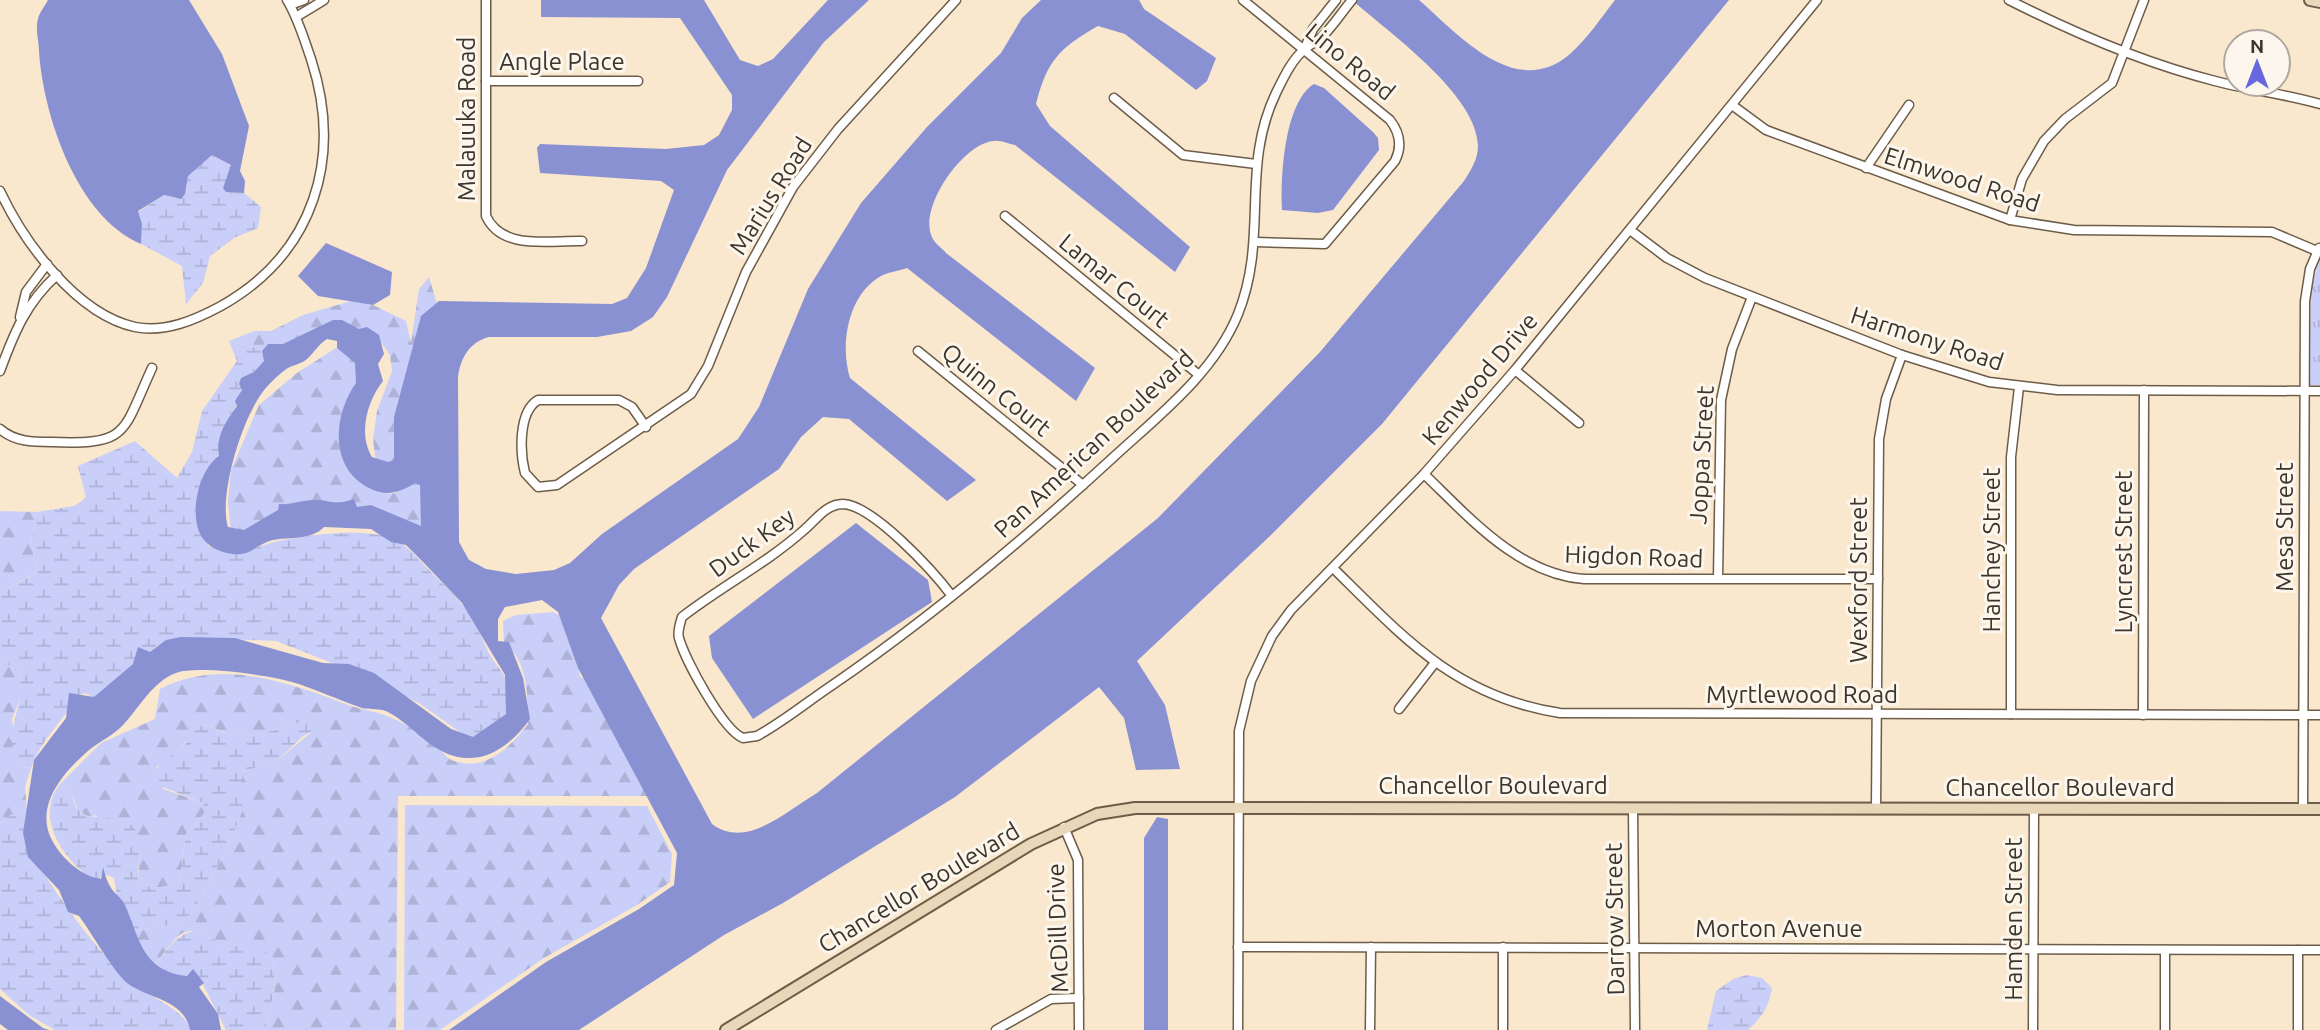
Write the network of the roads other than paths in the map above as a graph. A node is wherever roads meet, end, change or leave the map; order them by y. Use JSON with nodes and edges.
{"nodes":[{"id":1,"x":304,"y":0,"type":"edge"},
{"id":2,"x":324,"y":0,"type":"edge"},
{"id":3,"x":486,"y":0,"type":"edge"},
{"id":4,"x":956,"y":0,"type":"edge"},
{"id":5,"x":1243,"y":0,"type":"edge"},
{"id":6,"x":1352,"y":0,"type":"edge"},
{"id":7,"x":1817,"y":0,"type":"edge"},
{"id":8,"x":2009,"y":0,"type":"edge"},
{"id":9,"x":2144,"y":0,"type":"edge"},
{"id":10,"x":2310,"y":0,"type":"edge"},
{"id":11,"x":2320,"y":2,"type":"edge"},
{"id":12,"x":288,"y":3,"type":"edge"},
{"id":13,"x":1334,"y":4,"type":"edge"},
{"id":14,"x":296,"y":17,"type":"junction"},
{"id":15,"x":1304,"y":50,"type":"junction"},
{"id":16,"x":2125,"y":51,"type":"junction"},
{"id":17,"x":485,"y":81,"type":"junction"},
{"id":18,"x":638,"y":81,"type":"dead end"},
{"id":19,"x":1114,"y":98,"type":"dead end"},
{"id":20,"x":2320,"y":104,"type":"edge"},
{"id":21,"x":1732,"y":105,"type":"junction"},
{"id":22,"x":1909,"y":105,"type":"dead end"},
{"id":23,"x":1255,"y":164,"type":"junction"},
{"id":24,"x":1866,"y":168,"type":"junction"},
{"id":25,"x":0,"y":191,"type":"edge"},
{"id":26,"x":1005,"y":216,"type":"dead end"},
{"id":27,"x":2010,"y":220,"type":"junction"},
{"id":28,"x":1630,"y":230,"type":"junction"},
{"id":29,"x":582,"y":241,"type":"dead end"},
{"id":30,"x":1255,"y":242,"type":"junction"},
{"id":31,"x":2318,"y":249,"type":"edge"},
{"id":32,"x":47,"y":264,"type":"junction"},
{"id":33,"x":57,"y":275,"type":"junction"},
{"id":34,"x":1752,"y":297,"type":"junction"},
{"id":35,"x":19,"y":320,"type":"junction"},
{"id":36,"x":918,"y":351,"type":"dead end"},
{"id":37,"x":1902,"y":355,"type":"junction"},
{"id":38,"x":152,"y":368,"type":"dead end"},
{"id":39,"x":1515,"y":370,"type":"junction"},
{"id":40,"x":0,"y":371,"type":"edge"},
{"id":41,"x":1199,"y":375,"type":"junction"},
{"id":42,"x":2019,"y":387,"type":"junction"},
{"id":43,"x":2144,"y":390,"type":"junction"},
{"id":44,"x":2304,"y":390,"type":"junction"},
{"id":45,"x":2320,"y":391,"type":"edge"},
{"id":46,"x":1579,"y":423,"type":"dead end"},
{"id":47,"x":646,"y":427,"type":"junction"},
{"id":48,"x":0,"y":429,"type":"edge"},
{"id":49,"x":1424,"y":474,"type":"junction"},
{"id":50,"x":1083,"y":485,"type":"junction"},
{"id":51,"x":1333,"y":568,"type":"junction"},
{"id":52,"x":1717,"y":578,"type":"junction"},
{"id":53,"x":1878,"y":579,"type":"junction"},
{"id":54,"x":952,"y":596,"type":"junction"},
{"id":55,"x":1434,"y":664,"type":"junction"},
{"id":56,"x":1399,"y":709,"type":"dead end"},
{"id":57,"x":1877,"y":714,"type":"junction"},
{"id":58,"x":2011,"y":714,"type":"junction"},
{"id":59,"x":2143,"y":715,"type":"junction"},
{"id":60,"x":2304,"y":715,"type":"junction"},
{"id":61,"x":2320,"y":715,"type":"edge"},
{"id":62,"x":743,"y":738,"type":"joint"},
{"id":63,"x":1237,"y":807,"type":"junction"},
{"id":64,"x":1633,"y":808,"type":"junction"},
{"id":65,"x":1876,"y":808,"type":"junction"},
{"id":66,"x":2034,"y":809,"type":"junction"},
{"id":67,"x":2303,"y":809,"type":"junction"},
{"id":68,"x":2320,"y":809,"type":"edge"},
{"id":69,"x":1064,"y":827,"type":"junction"},
{"id":70,"x":1238,"y":947,"type":"junction"},
{"id":71,"x":1371,"y":947,"type":"junction"},
{"id":72,"x":1503,"y":947,"type":"junction"},
{"id":73,"x":1636,"y":948,"type":"junction"},
{"id":74,"x":2033,"y":949,"type":"junction"},
{"id":75,"x":2165,"y":950,"type":"junction"},
{"id":76,"x":2298,"y":950,"type":"junction"},
{"id":77,"x":2320,"y":950,"type":"edge"},
{"id":78,"x":1079,"y":998,"type":"junction"},
{"id":79,"x":726,"y":1030,"type":"edge"},
{"id":80,"x":996,"y":1030,"type":"edge"},
{"id":81,"x":1079,"y":1030,"type":"edge"},
{"id":82,"x":1238,"y":1030,"type":"edge"},
{"id":83,"x":1370,"y":1030,"type":"edge"},
{"id":84,"x":1503,"y":1030,"type":"edge"},
{"id":85,"x":1635,"y":1030,"type":"edge"},
{"id":86,"x":2033,"y":1030,"type":"edge"},
{"id":87,"x":2165,"y":1030,"type":"edge"},
{"id":88,"x":2298,"y":1030,"type":"edge"}],
"edges":[{"from":1,"to":12,"type":"street"},
{"from":2,"to":14,"type":"street"},
{"from":3,"to":17,"type":"street","name":"Malauuka Road"},
{"from":4,"to":47,"type":"street","name":"Marius Road"},
{"from":5,"to":15,"type":"street","name":"Lino Road"},
{"from":6,"to":15,"type":"street","name":"Pan American Boulevard"},
{"from":7,"to":21,"type":"street","name":"Kenwood Drive"},
{"from":8,"to":16,"type":"street"},
{"from":9,"to":16,"type":"street"},
{"from":10,"to":11,"type":"street"},
{"from":12,"to":14,"type":"street"},
{"from":13,"to":15,"type":"street"},
{"from":14,"to":33,"type":"street"},
{"from":15,"to":23,"type":"street","name":"Pan American Boulevard"},
{"from":15,"to":30,"type":"street","name":"Lino Road"},
{"from":16,"to":20,"type":"street"},
{"from":16,"to":27,"type":"street"},
{"from":17,"to":18,"type":"street","name":"Angle Place"},
{"from":17,"to":29,"type":"street","name":"Malauuka Road"},
{"from":19,"to":23,"type":"street"},
{"from":21,"to":24,"type":"street","name":"Elmwood Road"},
{"from":21,"to":28,"type":"street","name":"Kenwood Drive"},
{"from":22,"to":24,"type":"street"},
{"from":23,"to":30,"type":"street","name":"Pan American Boulevard"},
{"from":24,"to":27,"type":"street","name":"Elmwood Road"},
{"from":25,"to":32,"type":"street"},
{"from":26,"to":41,"type":"street","name":"Lamar Court"},
{"from":27,"to":31,"type":"street","name":"Elmwood Road"},
{"from":28,"to":34,"type":"street","name":"Harmony Road"},
{"from":28,"to":39,"type":"street","name":"Kenwood Drive"},
{"from":30,"to":41,"type":"street","name":"Pan American Boulevard"},
{"from":31,"to":44,"type":"street","name":"Mesa Street"},
{"from":32,"to":33,"type":"street"},
{"from":32,"to":35,"type":"street"},
{"from":33,"to":35,"type":"street"},
{"from":34,"to":37,"type":"street","name":"Harmony Road"},
{"from":34,"to":52,"type":"street","name":"Joppa Street"},
{"from":35,"to":40,"type":"street"},
{"from":36,"to":50,"type":"street","name":"Quinn Court"},
{"from":37,"to":42,"type":"street","name":"Harmony Road"},
{"from":37,"to":53,"type":"street","name":"Wexford Street"},
{"from":38,"to":48,"type":"street"},
{"from":39,"to":46,"type":"street"},
{"from":39,"to":49,"type":"street","name":"Kenwood Drive"},
{"from":41,"to":50,"type":"street","name":"Pan American Boulevard"},
{"from":42,"to":43,"type":"street","name":"Harmony Road"},
{"from":42,"to":58,"type":"street","name":"Hanchey Street"},
{"from":43,"to":44,"type":"street","name":"Harmony Road"},
{"from":43,"to":59,"type":"street","name":"Lyncrest Street"},
{"from":44,"to":45,"type":"street","name":"Harmony Road"},
{"from":44,"to":60,"type":"street","name":"Mesa Street"},
{"from":47,"to":47,"type":"street","name":"Marius Road"},
{"from":49,"to":51,"type":"street","name":"Kenwood Drive"},
{"from":49,"to":52,"type":"street","name":"Higdon Road"},
{"from":50,"to":54,"type":"street","name":"Pan American Boulevard"},
{"from":51,"to":55,"type":"street","name":"Myrtlewood Road"},
{"from":51,"to":63,"type":"street","name":"Kenwood Drive"},
{"from":52,"to":53,"type":"street","name":"Higdon Road"},
{"from":53,"to":57,"type":"street","name":"Wexford Street"},
{"from":54,"to":62,"type":"street","name":"Pan American Boulevard"},
{"from":54,"to":62,"type":"street","name":"Duck Key"},
{"from":55,"to":56,"type":"street"},
{"from":55,"to":57,"type":"street","name":"Myrtlewood Road"},
{"from":57,"to":58,"type":"street","name":"Myrtlewood Road"},
{"from":57,"to":65,"type":"street","name":"Wexford Street"},
{"from":58,"to":59,"type":"street","name":"Myrtlewood Road"},
{"from":59,"to":60,"type":"street","name":"Myrtlewood Road"},
{"from":60,"to":61,"type":"street","name":"Myrtlewood Road"},
{"from":60,"to":67,"type":"street","name":"Mesa Street"},
{"from":63,"to":64,"type":"street","name":"Chancellor Boulevard"},
{"from":63,"to":69,"type":"street","name":"Chancellor Boulevard"},
{"from":63,"to":70,"type":"street","name":"Kenwood Drive"},
{"from":64,"to":65,"type":"street","name":"Chancellor Boulevard"},
{"from":64,"to":73,"type":"street","name":"Darrow Street"},
{"from":65,"to":66,"type":"street","name":"Chancellor Boulevard"},
{"from":66,"to":67,"type":"street","name":"Chancellor Boulevard"},
{"from":66,"to":74,"type":"street","name":"Hamden Street"},
{"from":67,"to":68,"type":"street","name":"Chancellor Boulevard"},
{"from":69,"to":78,"type":"street","name":"McDill Drive"},
{"from":69,"to":79,"type":"street","name":"Chancellor Boulevard"},
{"from":70,"to":71,"type":"street","name":"Morton Avenue"},
{"from":70,"to":82,"type":"street","name":"Kenwood Drive"},
{"from":71,"to":72,"type":"street","name":"Morton Avenue"},
{"from":71,"to":83,"type":"street"},
{"from":72,"to":73,"type":"street","name":"Morton Avenue"},
{"from":72,"to":84,"type":"street"},
{"from":73,"to":74,"type":"street","name":"Morton Avenue"},
{"from":73,"to":85,"type":"street","name":"Darrow Street"},
{"from":74,"to":75,"type":"street","name":"Morton Avenue"},
{"from":74,"to":86,"type":"street","name":"Hamden Street"},
{"from":75,"to":76,"type":"street","name":"Morton Avenue"},
{"from":75,"to":87,"type":"street"},
{"from":76,"to":77,"type":"street","name":"Morton Avenue"},
{"from":76,"to":88,"type":"street"},
{"from":78,"to":80,"type":"street"},
{"from":78,"to":81,"type":"street","name":"McDill Drive"}]}
